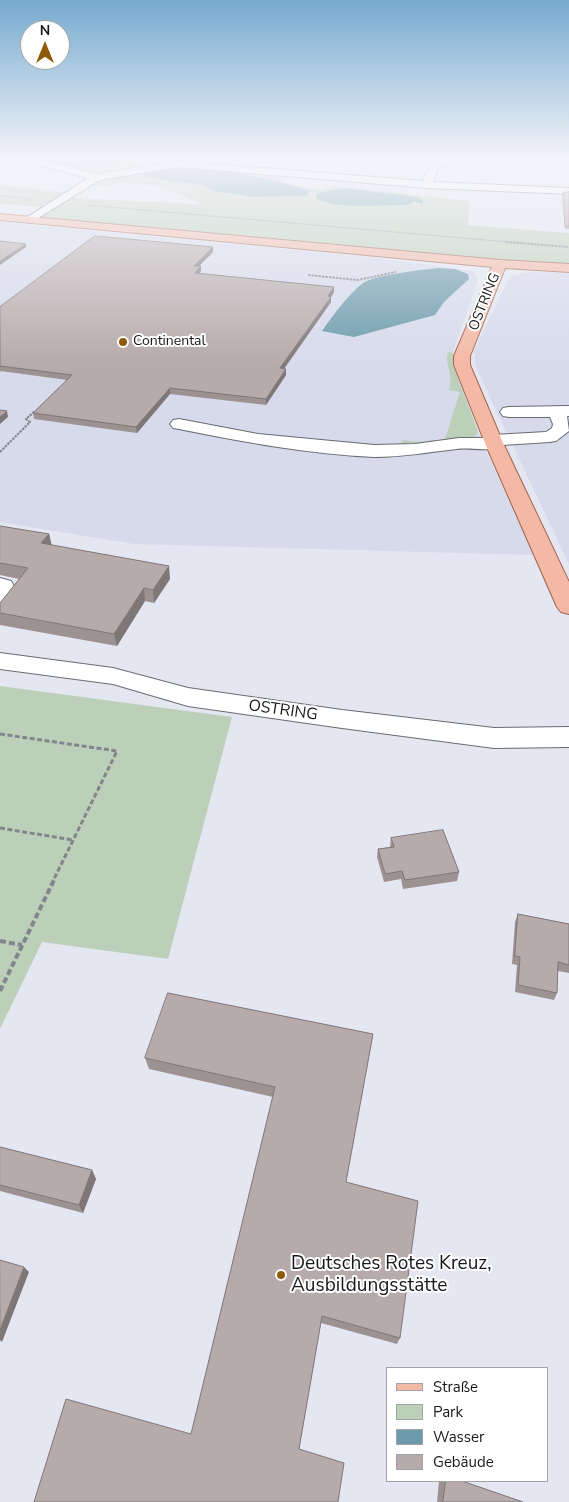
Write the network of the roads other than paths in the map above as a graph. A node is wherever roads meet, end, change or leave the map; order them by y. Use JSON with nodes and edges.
{"nodes":[{"id":1,"x":95,"y":226,"type":"edge"},
{"id":2,"x":500,"y":264,"type":"junction"},
{"id":3,"x":569,"y":268,"type":"edge"},
{"id":4,"x":562,"y":411,"type":"edge"},
{"id":5,"x":509,"y":412,"type":"dead end"},
{"id":6,"x":179,"y":424,"type":"dead end"},
{"id":7,"x":494,"y":441,"type":"junction"},
{"id":8,"x":0,"y":585,"type":"edge"},
{"id":9,"x":0,"y":596,"type":"edge"},
{"id":10,"x":569,"y":607,"type":"edge"},
{"id":11,"x":0,"y":661,"type":"edge"},
{"id":12,"x":569,"y":737,"type":"edge"}],
"edges":[{"from":1,"to":2,"type":"main road","name":"OSTRING"},
{"from":2,"to":3,"type":"main road"},
{"from":2,"to":7,"type":"main road","name":"OSTRING"},
{"from":4,"to":5,"type":"street"},
{"from":4,"to":7,"type":"street"},
{"from":6,"to":7,"type":"street"},
{"from":7,"to":10,"type":"main road","name":"OSTRING"},
{"from":8,"to":9,"type":"street"},
{"from":11,"to":12,"type":"street","name":"OSTRING"}]}
